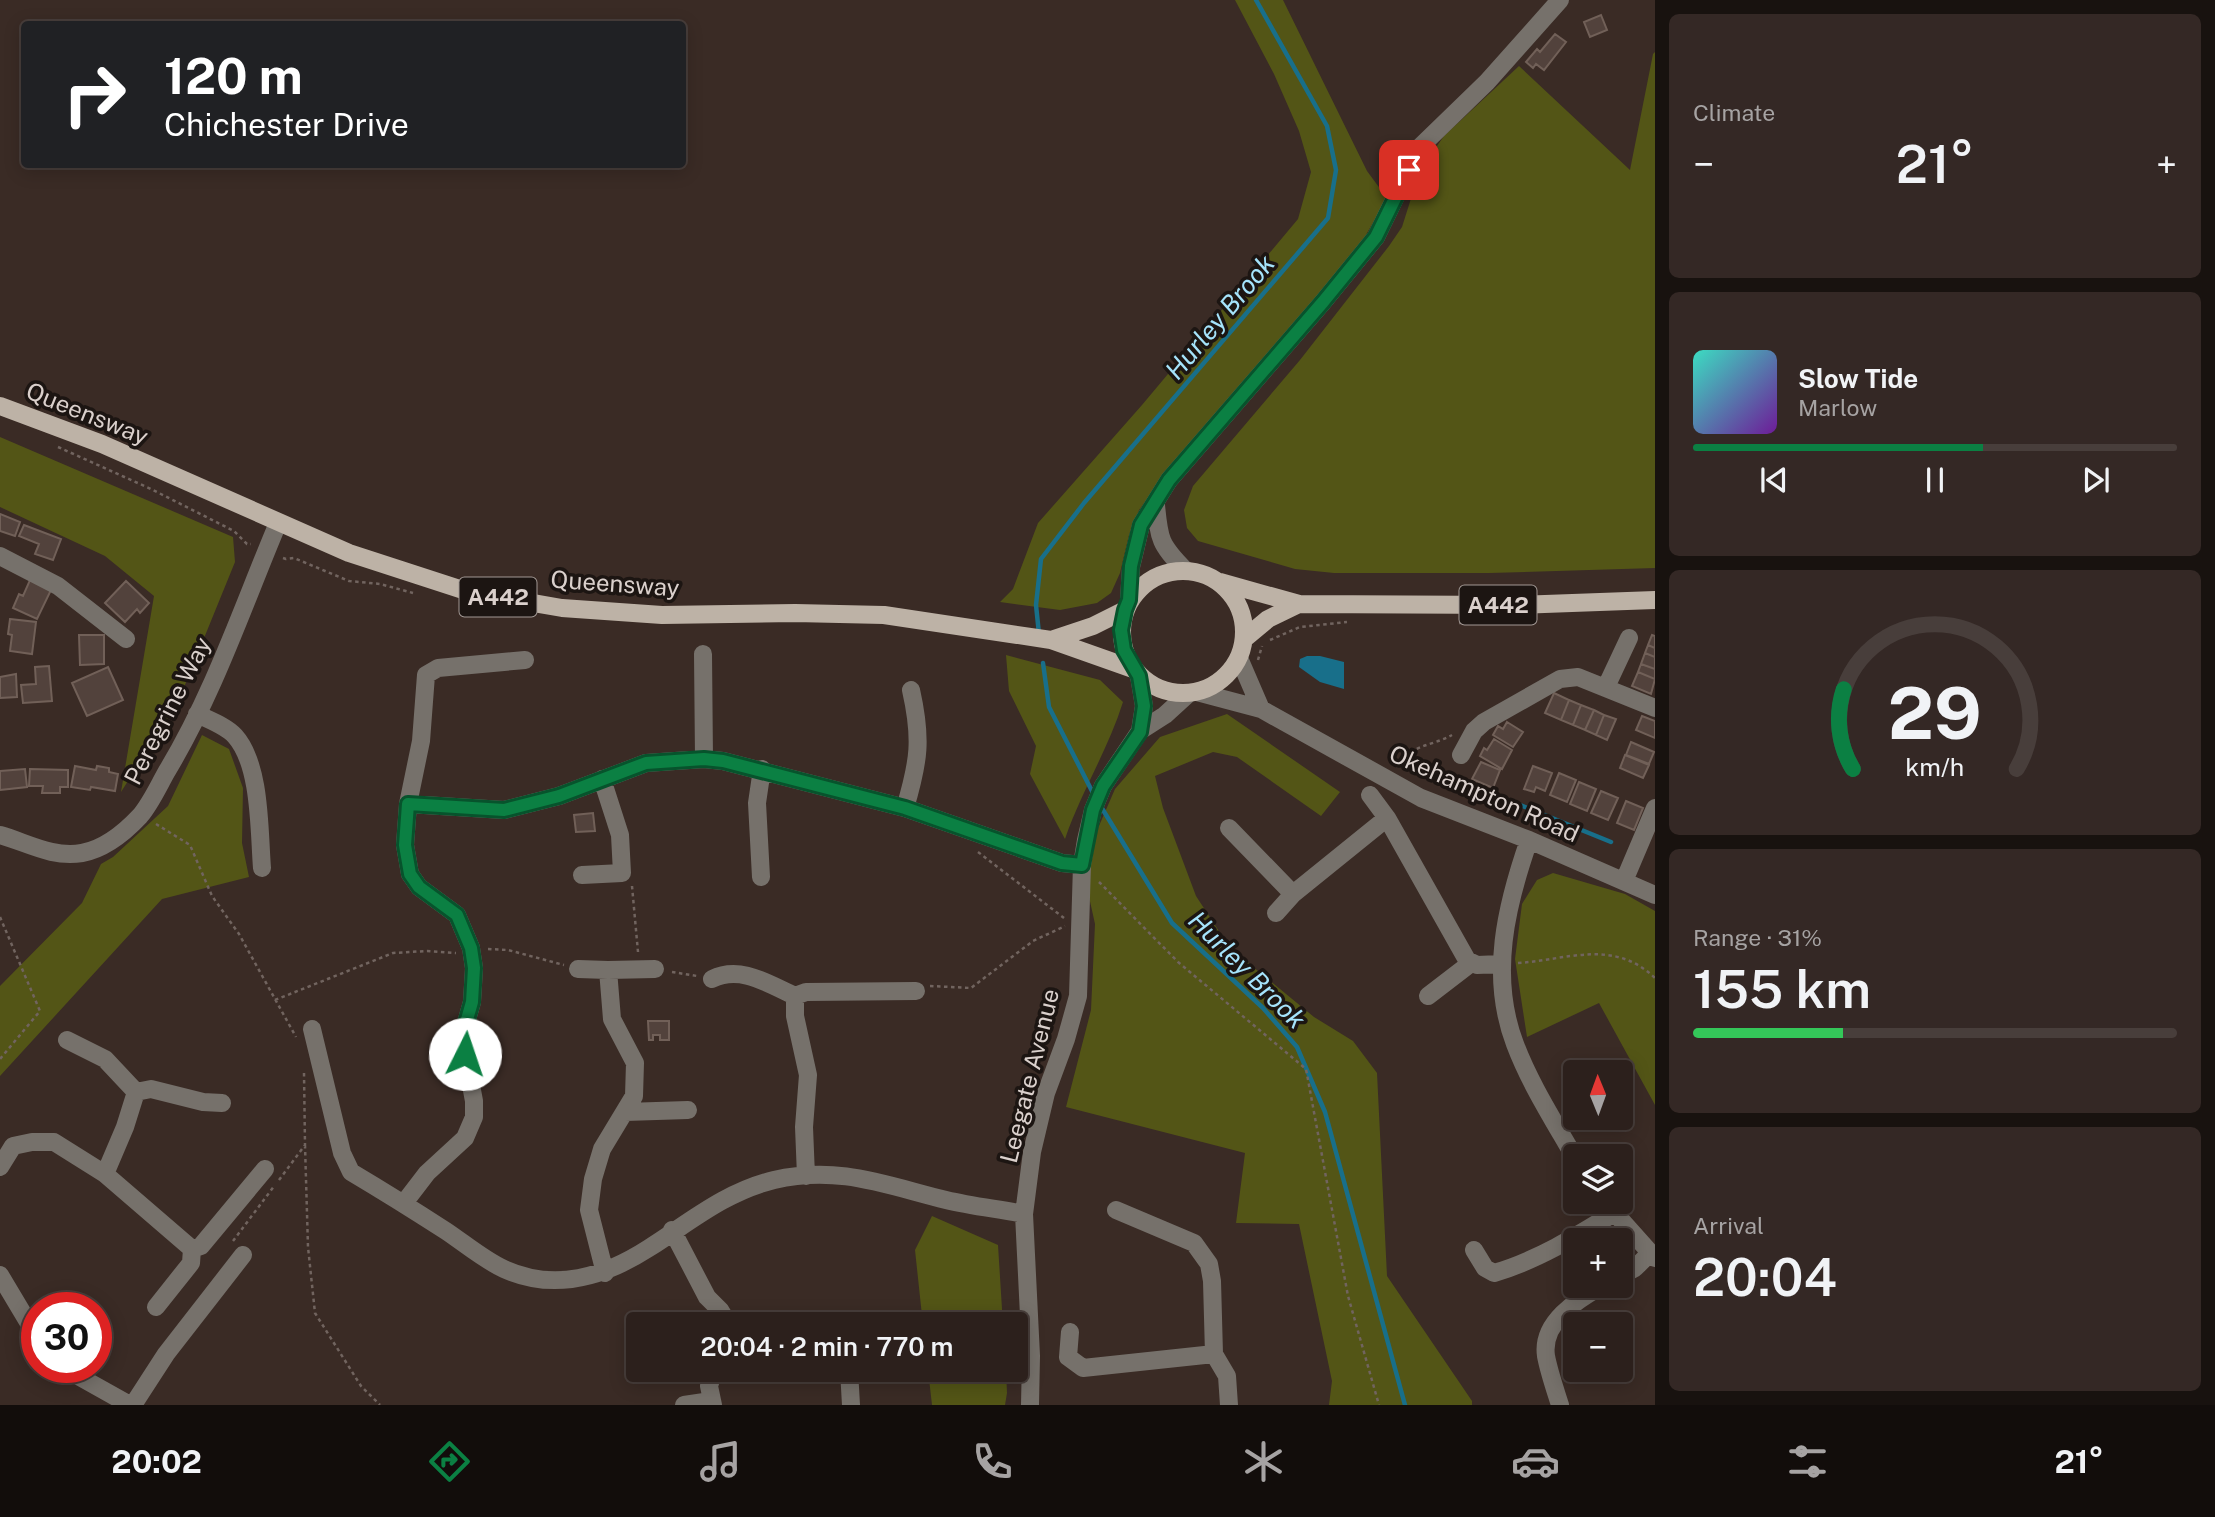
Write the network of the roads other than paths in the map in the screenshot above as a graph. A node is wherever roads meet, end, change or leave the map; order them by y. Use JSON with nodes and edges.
{"nodes":[{"id":1,"x":1560,"y":0,"type":"edge"},
{"id":2,"x":0,"y":406,"type":"edge"},
{"id":3,"x":1156,"y":505,"type":"junction"},
{"id":4,"x":278,"y":523,"type":"junction"},
{"id":5,"x":1,"y":559,"type":"edge"},
{"id":6,"x":1185,"y":570,"type":"junction"},
{"id":7,"x":1220,"y":582,"type":"junction"},
{"id":8,"x":1655,"y":600,"type":"edge"},
{"id":9,"x":1299,"y":604,"type":"junction"},
{"id":10,"x":1127,"y":605,"type":"junction"},
{"id":11,"x":1042,"y":638,"type":"junction"},
{"id":12,"x":1629,"y":638,"type":"dead end"},
{"id":13,"x":126,"y":639,"type":"dead end"},
{"id":14,"x":1244,"y":639,"type":"junction"},
{"id":15,"x":703,"y":654,"type":"dead end"},
{"id":16,"x":1239,"y":658,"type":"junction"},
{"id":17,"x":525,"y":660,"type":"dead end"},
{"id":18,"x":1136,"y":673,"type":"junction"},
{"id":19,"x":1606,"y":687,"type":"junction"},
{"id":20,"x":911,"y":690,"type":"dead end"},
{"id":21,"x":1193,"y":693,"type":"junction"},
{"id":22,"x":1655,"y":708,"type":"edge"},
{"id":23,"x":1261,"y":709,"type":"junction"},
{"id":24,"x":197,"y":714,"type":"junction"},
{"id":25,"x":1140,"y":732,"type":"junction"},
{"id":26,"x":1461,"y":755,"type":"dead end"},
{"id":27,"x":704,"y":759,"type":"junction"},
{"id":28,"x":762,"y":769,"type":"junction"},
{"id":29,"x":601,"y":779,"type":"junction"},
{"id":30,"x":1370,"y":795,"type":"dead end"},
{"id":31,"x":408,"y":804,"type":"junction"},
{"id":32,"x":905,"y":808,"type":"junction"},
{"id":33,"x":1655,"y":808,"type":"edge"},
{"id":34,"x":1387,"y":818,"type":"junction"},
{"id":35,"x":1229,"y":828,"type":"dead end"},
{"id":36,"x":0,"y":835,"type":"edge"},
{"id":37,"x":1529,"y":840,"type":"junction"},
{"id":38,"x":1082,"y":865,"type":"junction"},
{"id":39,"x":262,"y":868,"type":"dead end"},
{"id":40,"x":582,"y":875,"type":"dead end"},
{"id":41,"x":761,"y":877,"type":"dead end"},
{"id":42,"x":1624,"y":881,"type":"junction"},
{"id":43,"x":1293,"y":894,"type":"junction"},
{"id":44,"x":1655,"y":895,"type":"edge"},
{"id":45,"x":1276,"y":913,"type":"dead end"},
{"id":46,"x":1471,"y":963,"type":"junction"},
{"id":47,"x":1501,"y":964,"type":"junction"},
{"id":48,"x":578,"y":969,"type":"road end"},
{"id":49,"x":649,"y":969,"type":"road end"},
{"id":50,"x":608,"y":974,"type":"junction"},
{"id":51,"x":719,"y":976,"type":"road end"},
{"id":52,"x":921,"y":988,"type":"road end"},
{"id":53,"x":795,"y":996,"type":"junction"},
{"id":54,"x":1428,"y":996,"type":"dead end"},
{"id":55,"x":312,"y":1029,"type":"dead end"},
{"id":56,"x":67,"y":1040,"type":"dead end"},
{"id":57,"x":134,"y":1098,"type":"junction"},
{"id":58,"x":222,"y":1102,"type":"dead end"},
{"id":59,"x":688,"y":1110,"type":"dead end"},
{"id":60,"x":625,"y":1112,"type":"junction"},
{"id":61,"x":1567,"y":1144,"type":"edge"},
{"id":62,"x":0,"y":1167,"type":"edge"},
{"id":63,"x":265,"y":1168,"type":"dead end"},
{"id":64,"x":105,"y":1174,"type":"junction"},
{"id":65,"x":806,"y":1176,"type":"junction"},
{"id":66,"x":404,"y":1203,"type":"junction"},
{"id":67,"x":1116,"y":1210,"type":"dead end"},
{"id":68,"x":1024,"y":1214,"type":"junction"},
{"id":69,"x":1602,"y":1214,"type":"edge"},
{"id":70,"x":1614,"y":1214,"type":"edge"},
{"id":71,"x":673,"y":1230,"type":"junction"},
{"id":72,"x":192,"y":1249,"type":"junction"},
{"id":73,"x":1474,"y":1250,"type":"dead end"},
{"id":74,"x":243,"y":1255,"type":"dead end"},
{"id":75,"x":1653,"y":1256,"type":"edge"},
{"id":76,"x":1633,"y":1269,"type":"edge"},
{"id":77,"x":605,"y":1273,"type":"junction"},
{"id":78,"x":0,"y":1275,"type":"edge"},
{"id":79,"x":1582,"y":1298,"type":"edge"},
{"id":80,"x":7,"y":1305,"type":"edge"},
{"id":81,"x":156,"y":1307,"type":"dead end"},
{"id":82,"x":719,"y":1312,"type":"edge"},
{"id":83,"x":21,"y":1320,"type":"edge"},
{"id":84,"x":1070,"y":1332,"type":"dead end"},
{"id":85,"x":1214,"y":1354,"type":"junction"},
{"id":86,"x":710,"y":1382,"type":"edge"},
{"id":87,"x":850,"y":1382,"type":"edge"},
{"id":88,"x":91,"y":1383,"type":"edge"},
{"id":89,"x":712,"y":1403,"type":"edge"},
{"id":90,"x":132,"y":1405,"type":"edge"},
{"id":91,"x":684,"y":1405,"type":"edge"},
{"id":92,"x":851,"y":1405,"type":"edge"},
{"id":93,"x":1030,"y":1405,"type":"edge"},
{"id":94,"x":1228,"y":1405,"type":"edge"},
{"id":95,"x":1560,"y":1405,"type":"edge"}],
"edges":[{"from":1,"to":3,"type":"street"},
{"from":2,"to":4,"type":"main road","name":"Queensway","number":"A442"},
{"from":3,"to":6,"type":"street"},
{"from":3,"to":10,"type":"street"},
{"from":4,"to":11,"type":"main road","name":"Queensway","number":"A442"},
{"from":4,"to":24,"type":"street","name":"Peregrine Way"},
{"from":5,"to":13,"type":"street"},
{"from":6,"to":7,"type":"main road","number":"A442"},
{"from":6,"to":10,"type":"main road","number":"A442"},
{"from":7,"to":9,"type":"main road","number":"A442"},
{"from":7,"to":14,"type":"main road"},
{"from":8,"to":9,"type":"main road","number":"A442"},
{"from":9,"to":14,"type":"main road","number":"A442"},
{"from":10,"to":11,"type":"main road","number":"A442"},
{"from":10,"to":18,"type":"main road"},
{"from":11,"to":18,"type":"main road","number":"A442"},
{"from":12,"to":19,"type":"street"},
{"from":14,"to":16,"type":"main road"},
{"from":15,"to":27,"type":"street"},
{"from":16,"to":21,"type":"main road"},
{"from":16,"to":23,"type":"street"},
{"from":17,"to":31,"type":"street"},
{"from":18,"to":21,"type":"main road","number":"A442"},
{"from":18,"to":25,"type":"street","name":"Leegate Avenue"},
{"from":19,"to":22,"type":"street"},
{"from":19,"to":26,"type":"street"},
{"from":20,"to":32,"type":"street"},
{"from":21,"to":23,"type":"street","name":"Okehampton Road"},
{"from":21,"to":25,"type":"street","name":"Leegate Avenue"},
{"from":23,"to":37,"type":"street","name":"Okehampton Road"},
{"from":24,"to":36,"type":"street","name":"Peregrine Way"},
{"from":24,"to":39,"type":"street"},
{"from":25,"to":38,"type":"street","name":"Leegate Avenue"},
{"from":27,"to":28,"type":"street"},
{"from":27,"to":29,"type":"street"},
{"from":28,"to":32,"type":"street"},
{"from":28,"to":41,"type":"street"},
{"from":29,"to":31,"type":"street"},
{"from":29,"to":40,"type":"street"},
{"from":30,"to":34,"type":"street"},
{"from":31,"to":66,"type":"street"},
{"from":32,"to":38,"type":"street"},
{"from":33,"to":42,"type":"street"},
{"from":34,"to":43,"type":"street"},
{"from":34,"to":46,"type":"street"},
{"from":35,"to":43,"type":"street"},
{"from":37,"to":42,"type":"street","name":"Okehampton Road"},
{"from":37,"to":47,"type":"street"},
{"from":38,"to":68,"type":"street","name":"Leegate Avenue"},
{"from":42,"to":44,"type":"street","name":"Okehampton Road"},
{"from":43,"to":45,"type":"street"},
{"from":46,"to":47,"type":"street"},
{"from":46,"to":54,"type":"street"},
{"from":47,"to":61,"type":"street"},
{"from":48,"to":50,"type":"street"},
{"from":49,"to":50,"type":"street"},
{"from":50,"to":60,"type":"street"},
{"from":51,"to":53,"type":"street"},
{"from":52,"to":53,"type":"street"},
{"from":53,"to":65,"type":"street"},
{"from":55,"to":66,"type":"street"},
{"from":56,"to":57,"type":"street"},
{"from":57,"to":58,"type":"street"},
{"from":57,"to":64,"type":"street"},
{"from":59,"to":60,"type":"street"},
{"from":60,"to":77,"type":"street"},
{"from":62,"to":64,"type":"street"},
{"from":63,"to":72,"type":"street"},
{"from":64,"to":72,"type":"street"},
{"from":65,"to":68,"type":"street"},
{"from":65,"to":71,"type":"street"},
{"from":66,"to":77,"type":"street"},
{"from":67,"to":85,"type":"street"},
{"from":68,"to":93,"type":"street","name":"Leegate Avenue"},
{"from":69,"to":73,"type":"street"},
{"from":70,"to":75,"type":"street"},
{"from":71,"to":77,"type":"street"},
{"from":71,"to":82,"type":"street"},
{"from":72,"to":81,"type":"street"},
{"from":74,"to":90,"type":"street"},
{"from":75,"to":76,"type":"street"},
{"from":78,"to":80,"type":"street"},
{"from":79,"to":95,"type":"street"},
{"from":80,"to":83,"type":"street"},
{"from":84,"to":85,"type":"street"},
{"from":85,"to":94,"type":"street"},
{"from":86,"to":89,"type":"street"},
{"from":87,"to":92,"type":"street"},
{"from":88,"to":90,"type":"street"},
{"from":89,"to":91,"type":"street"}]}
